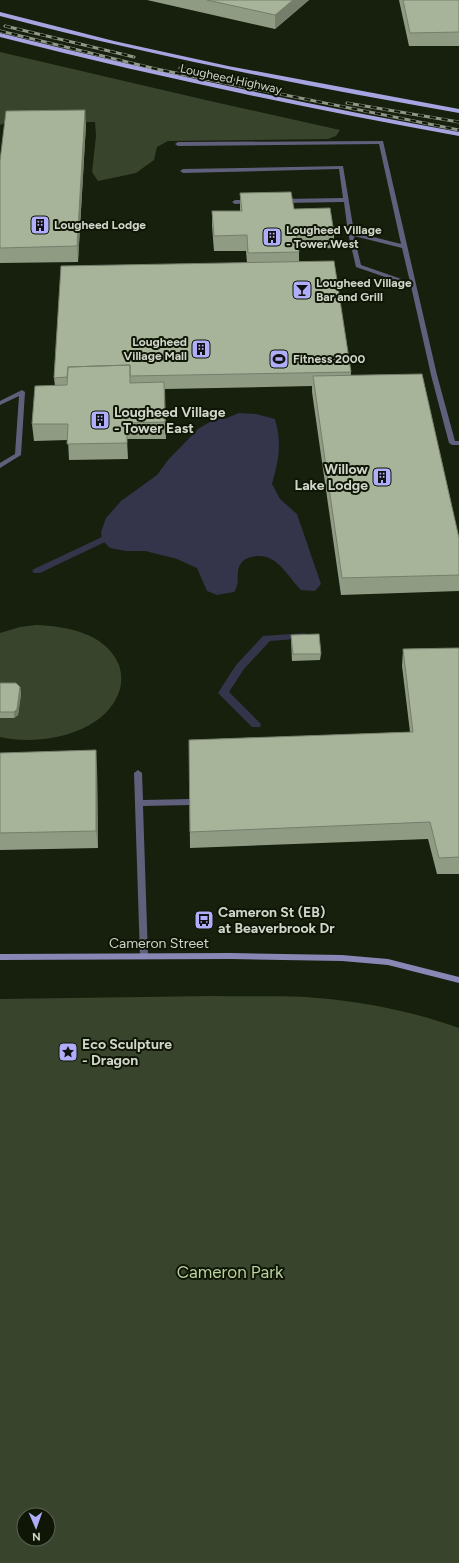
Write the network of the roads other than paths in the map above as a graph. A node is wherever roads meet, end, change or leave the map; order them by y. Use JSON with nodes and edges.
{"nodes":[{"id":1,"x":0,"y":14,"type":"edge"},
{"id":2,"x":0,"y":35,"type":"edge"},
{"id":3,"x":459,"y":111,"type":"edge"},
{"id":4,"x":459,"y":134,"type":"edge"},
{"id":5,"x":178,"y":144,"type":"dead end"},
{"id":6,"x":183,"y":171,"type":"dead end"},
{"id":7,"x":346,"y":200,"type":"junction"},
{"id":8,"x":275,"y":201,"type":"edge"},
{"id":9,"x":235,"y":202,"type":"dead end"},
{"id":10,"x":259,"y":202,"type":"edge"},
{"id":11,"x":351,"y":233,"type":"junction"},
{"id":12,"x":405,"y":247,"type":"junction"},
{"id":13,"x":414,"y":285,"type":"junction"},
{"id":14,"x":0,"y":402,"type":"edge"},
{"id":15,"x":459,"y":444,"type":"edge"},
{"id":16,"x":0,"y":466,"type":"edge"},
{"id":17,"x":138,"y":773,"type":"dead end"},
{"id":18,"x":190,"y":802,"type":"edge"},
{"id":19,"x":139,"y":803,"type":"junction"},
{"id":20,"x":144,"y":956,"type":"junction"},
{"id":21,"x":0,"y":957,"type":"edge"},
{"id":22,"x":459,"y":980,"type":"edge"}],
"edges":[{"from":1,"to":3,"type":"main road","name":"Lougheed Highway"},
{"from":2,"to":4,"type":"main road","name":"Lougheed Highway"},
{"from":5,"to":12,"type":"lane"},
{"from":6,"to":7,"type":"lane"},
{"from":7,"to":8,"type":"lane"},
{"from":7,"to":11,"type":"lane"},
{"from":9,"to":10,"type":"lane"},
{"from":11,"to":12,"type":"lane"},
{"from":11,"to":13,"type":"lane"},
{"from":12,"to":13,"type":"lane"},
{"from":13,"to":15,"type":"lane"},
{"from":14,"to":16,"type":"lane"},
{"from":17,"to":19,"type":"lane"},
{"from":18,"to":19,"type":"lane"},
{"from":19,"to":20,"type":"lane"},
{"from":20,"to":21,"type":"street","name":"Cameron Street"},
{"from":20,"to":22,"type":"street","name":"Cameron Street"}]}
